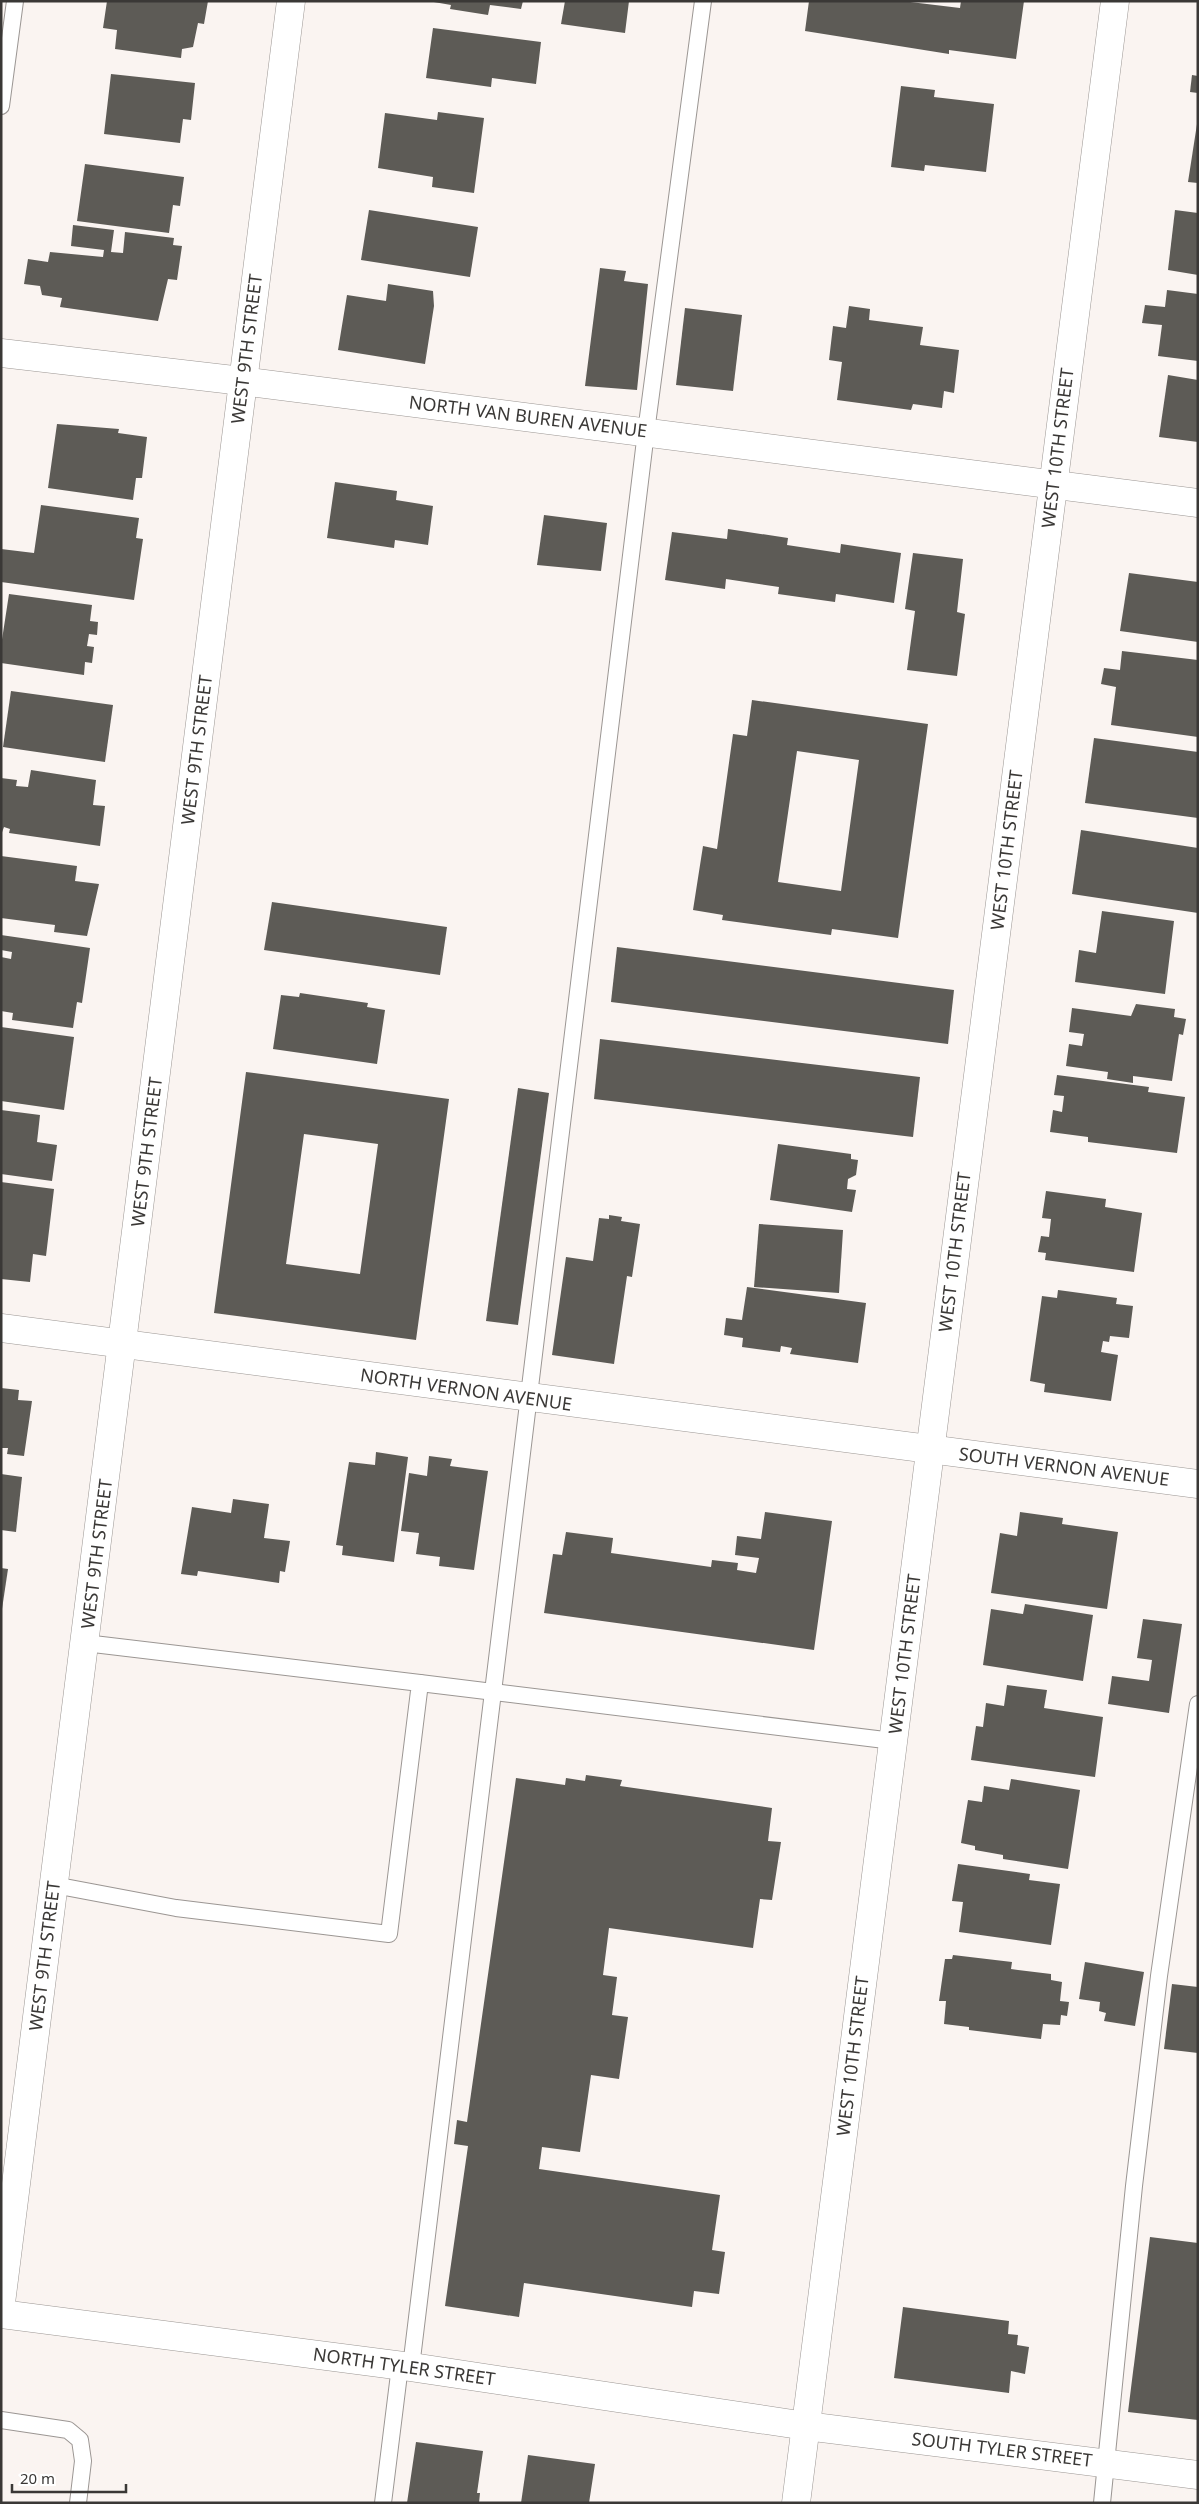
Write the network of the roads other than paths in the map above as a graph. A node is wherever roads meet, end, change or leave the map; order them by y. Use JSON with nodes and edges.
{"nodes":[{"id":1,"x":15,"y":1,"type":"edge"},
{"id":2,"x":291,"y":1,"type":"edge"},
{"id":3,"x":703,"y":1,"type":"edge"},
{"id":4,"x":1115,"y":1,"type":"edge"},
{"id":5,"x":1,"y":106,"type":"edge"},
{"id":6,"x":1,"y":353,"type":"edge"},
{"id":7,"x":242,"y":381,"type":"junction"},
{"id":8,"x":646,"y":432,"type":"junction"},
{"id":9,"x":1054,"y":484,"type":"junction"},
{"id":10,"x":1198,"y":503,"type":"edge"},
{"id":11,"x":1,"y":1328,"type":"edge"},
{"id":12,"x":123,"y":1344,"type":"junction"},
{"id":13,"x":527,"y":1398,"type":"junction"},
{"id":14,"x":930,"y":1450,"type":"junction"},
{"id":15,"x":1198,"y":1484,"type":"edge"},
{"id":16,"x":86,"y":1643,"type":"junction"},
{"id":17,"x":420,"y":1683,"type":"junction"},
{"id":18,"x":492,"y":1692,"type":"junction"},
{"id":19,"x":1198,"y":1704,"type":"edge"},
{"id":20,"x":894,"y":1741,"type":"junction"},
{"id":21,"x":54,"y":1885,"type":"junction"},
{"id":22,"x":1,"y":2303,"type":"edge"},
{"id":23,"x":1,"y":2314,"type":"edge"},
{"id":24,"x":406,"y":2366,"type":"junction"},
{"id":25,"x":1,"y":2420,"type":"edge"},
{"id":26,"x":806,"y":2426,"type":"junction"},
{"id":27,"x":1107,"y":2464,"type":"junction"},
{"id":28,"x":1198,"y":2476,"type":"edge"},
{"id":29,"x":78,"y":2503,"type":"edge"},
{"id":30,"x":383,"y":2503,"type":"edge"},
{"id":31,"x":796,"y":2503,"type":"edge"},
{"id":32,"x":1102,"y":2503,"type":"edge"}],
"edges":[{"from":1,"to":5,"type":"lane"},
{"from":2,"to":7,"type":"street","name":"WEST 9TH STREET"},
{"from":3,"to":8,"type":"lane"},
{"from":4,"to":9,"type":"street","name":"WEST 10TH STREET"},
{"from":6,"to":7,"type":"street","name":"NORTH VAN BUREN AVENUE"},
{"from":7,"to":8,"type":"street","name":"NORTH VAN BUREN AVENUE"},
{"from":7,"to":12,"type":"street","name":"WEST 9TH STREET"},
{"from":8,"to":9,"type":"street","name":"NORTH VAN BUREN AVENUE"},
{"from":8,"to":13,"type":"lane"},
{"from":9,"to":10,"type":"street","name":"NORTH VAN BUREN AVENUE"},
{"from":9,"to":14,"type":"street","name":"WEST 10TH STREET"},
{"from":11,"to":12,"type":"street","name":"NORTH VERNON AVENUE"},
{"from":12,"to":13,"type":"street","name":"NORTH VERNON AVENUE"},
{"from":12,"to":16,"type":"street","name":"WEST 9TH STREET"},
{"from":13,"to":14,"type":"street","name":"NORTH VERNON AVENUE"},
{"from":13,"to":18,"type":"lane"},
{"from":14,"to":15,"type":"street","name":"SOUTH VERNON AVENUE"},
{"from":14,"to":20,"type":"street","name":"WEST 10TH STREET"},
{"from":16,"to":17,"type":"lane"},
{"from":16,"to":21,"type":"street","name":"WEST 9TH STREET"},
{"from":17,"to":18,"type":"lane"},
{"from":17,"to":21,"type":"lane"},
{"from":18,"to":20,"type":"lane"},
{"from":18,"to":24,"type":"lane"},
{"from":19,"to":27,"type":"lane"},
{"from":20,"to":26,"type":"street","name":"WEST 10TH STREET"},
{"from":21,"to":22,"type":"street","name":"WEST 9TH STREET"},
{"from":23,"to":24,"type":"street","name":"NORTH TYLER STREET"},
{"from":24,"to":26,"type":"street","name":"NORTH TYLER STREET"},
{"from":24,"to":30,"type":"lane"},
{"from":25,"to":29,"type":"lane"},
{"from":26,"to":27,"type":"street","name":"SOUTH TYLER STREET"},
{"from":26,"to":31,"type":"street","name":"WEST 10TH STREET"},
{"from":27,"to":28,"type":"street","name":"SOUTH TYLER STREET"},
{"from":27,"to":32,"type":"lane"}]}
